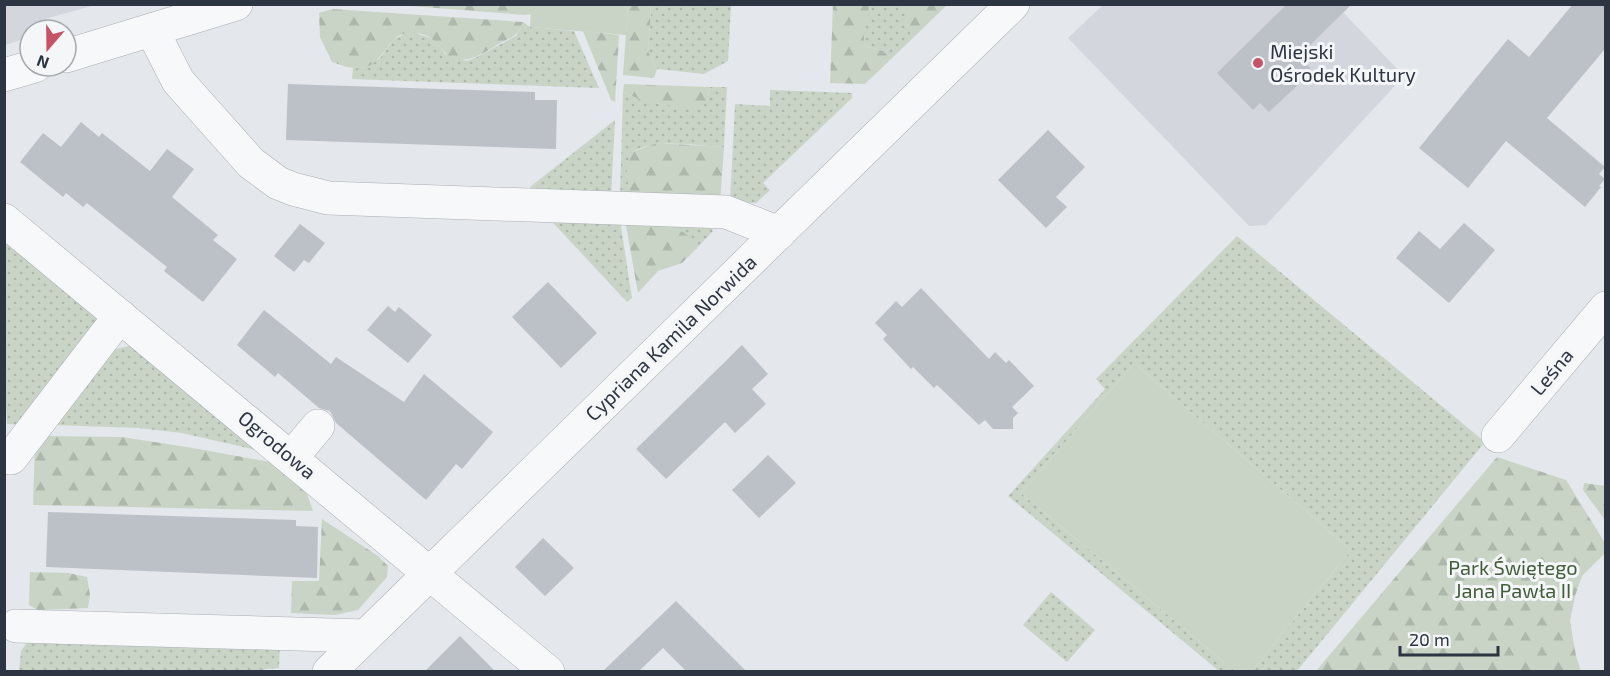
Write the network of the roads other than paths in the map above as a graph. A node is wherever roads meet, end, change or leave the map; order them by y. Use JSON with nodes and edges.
{"nodes":[{"id":1,"x":1013,"y":4,"type":"edge"},
{"id":2,"x":233,"y":5,"type":"edge"},
{"id":3,"x":152,"y":30,"type":"junction"},
{"id":4,"x":78,"y":52,"type":"edge"},
{"id":5,"x":4,"y":220,"type":"edge"},
{"id":6,"x":779,"y":233,"type":"junction"},
{"id":7,"x":1605,"y":308,"type":"edge"},
{"id":8,"x":120,"y":316,"type":"junction"},
{"id":9,"x":318,"y":426,"type":"dead end"},
{"id":10,"x":1498,"y":436,"type":"dead end"},
{"id":11,"x":17,"y":439,"type":"edge"},
{"id":12,"x":291,"y":458,"type":"junction"},
{"id":13,"x":430,"y":573,"type":"junction"},
{"id":14,"x":16,"y":626,"type":"dead end"},
{"id":15,"x":365,"y":636,"type":"junction"},
{"id":16,"x":328,"y":672,"type":"edge"},
{"id":17,"x":548,"y":672,"type":"edge"}],
"edges":[{"from":1,"to":6,"type":"street","name":"Cypriana Kamila Norwida"},
{"from":2,"to":3,"type":"street"},
{"from":3,"to":4,"type":"street"},
{"from":3,"to":6,"type":"street"},
{"from":5,"to":8,"type":"street","name":"Ogrodowa"},
{"from":6,"to":13,"type":"street","name":"Cypriana Kamila Norwida"},
{"from":7,"to":10,"type":"street","name":"Leśna"},
{"from":8,"to":11,"type":"street"},
{"from":8,"to":12,"type":"street","name":"Ogrodowa"},
{"from":9,"to":12,"type":"street"},
{"from":12,"to":13,"type":"street","name":"Ogrodowa"},
{"from":13,"to":15,"type":"street","name":"Cypriana Kamila Norwida"},
{"from":13,"to":17,"type":"street","name":"Ogrodowa"},
{"from":14,"to":15,"type":"street"},
{"from":15,"to":16,"type":"street","name":"Cypriana Kamila Norwida"}]}
